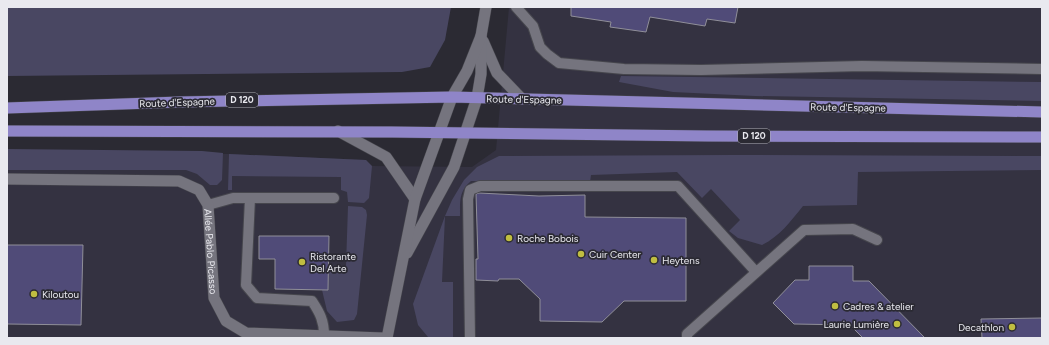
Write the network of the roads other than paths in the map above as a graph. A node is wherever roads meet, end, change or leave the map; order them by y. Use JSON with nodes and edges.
{"nodes":[{"id":1,"x":486,"y":7,"type":"edge"},
{"id":2,"x":516,"y":7,"type":"edge"},
{"id":3,"x":481,"y":36,"type":"junction"},
{"id":4,"x":1042,"y":69,"type":"edge"},
{"id":5,"x":452,"y":97,"type":"junction"},
{"id":6,"x":477,"y":98,"type":"junction"},
{"id":7,"x":522,"y":99,"type":"junction"},
{"id":8,"x":7,"y":108,"type":"edge"},
{"id":9,"x":1042,"y":112,"type":"edge"},
{"id":10,"x":7,"y":131,"type":"edge"},
{"id":11,"x":338,"y":132,"type":"junction"},
{"id":12,"x":439,"y":132,"type":"junction"},
{"id":13,"x":466,"y":133,"type":"junction"},
{"id":14,"x":1042,"y":137,"type":"edge"},
{"id":15,"x":7,"y":179,"type":"edge"},
{"id":16,"x":250,"y":198,"type":"junction"},
{"id":17,"x":334,"y":198,"type":"dead end"},
{"id":18,"x":415,"y":199,"type":"junction"},
{"id":19,"x":208,"y":205,"type":"junction"},
{"id":20,"x":877,"y":240,"type":"dead end"},
{"id":21,"x":401,"y":265,"type":"junction"},
{"id":22,"x":756,"y":272,"type":"junction"},
{"id":23,"x":324,"y":335,"type":"junction"},
{"id":24,"x":383,"y":338,"type":"edge"},
{"id":25,"x":388,"y":338,"type":"edge"},
{"id":26,"x":470,"y":338,"type":"edge"},
{"id":27,"x":687,"y":338,"type":"edge"}],
"edges":[{"from":1,"to":3,"type":"main road"},
{"from":2,"to":4,"type":"lane"},
{"from":3,"to":5,"type":"main road"},
{"from":3,"to":6,"type":"main road"},
{"from":3,"to":7,"type":"main road"},
{"from":5,"to":6,"type":"main road","name":"Route d'Espagne","number":"D 120"},
{"from":5,"to":8,"type":"main road","name":"Route d'Espagne","number":"D 120"},
{"from":5,"to":12,"type":"main road"},
{"from":6,"to":7,"type":"main road","name":"Route d'Espagne","number":"D 120"},
{"from":6,"to":13,"type":"main road"},
{"from":7,"to":9,"type":"main road","name":"Route d'Espagne","number":"D 120"},
{"from":10,"to":11,"type":"main road","number":"D 120"},
{"from":11,"to":12,"type":"main road","number":"D 120"},
{"from":11,"to":18,"type":"main road"},
{"from":12,"to":13,"type":"main road","number":"D 120"},
{"from":12,"to":18,"type":"main road"},
{"from":13,"to":14,"type":"main road","number":"D 120"},
{"from":13,"to":21,"type":"main road"},
{"from":15,"to":19,"type":"main road","name":"Allée Pablo Picasso"},
{"from":16,"to":17,"type":"lane"},
{"from":16,"to":19,"type":"lane"},
{"from":16,"to":23,"type":"lane"},
{"from":18,"to":21,"type":"main road"},
{"from":19,"to":23,"type":"main road","name":"Allée Pablo Picasso"},
{"from":20,"to":22,"type":"lane"},
{"from":21,"to":25,"type":"main road"},
{"from":22,"to":26,"type":"lane"},
{"from":22,"to":27,"type":"lane"},
{"from":23,"to":24,"type":"main road","name":"Allée Pablo Picasso"}]}
